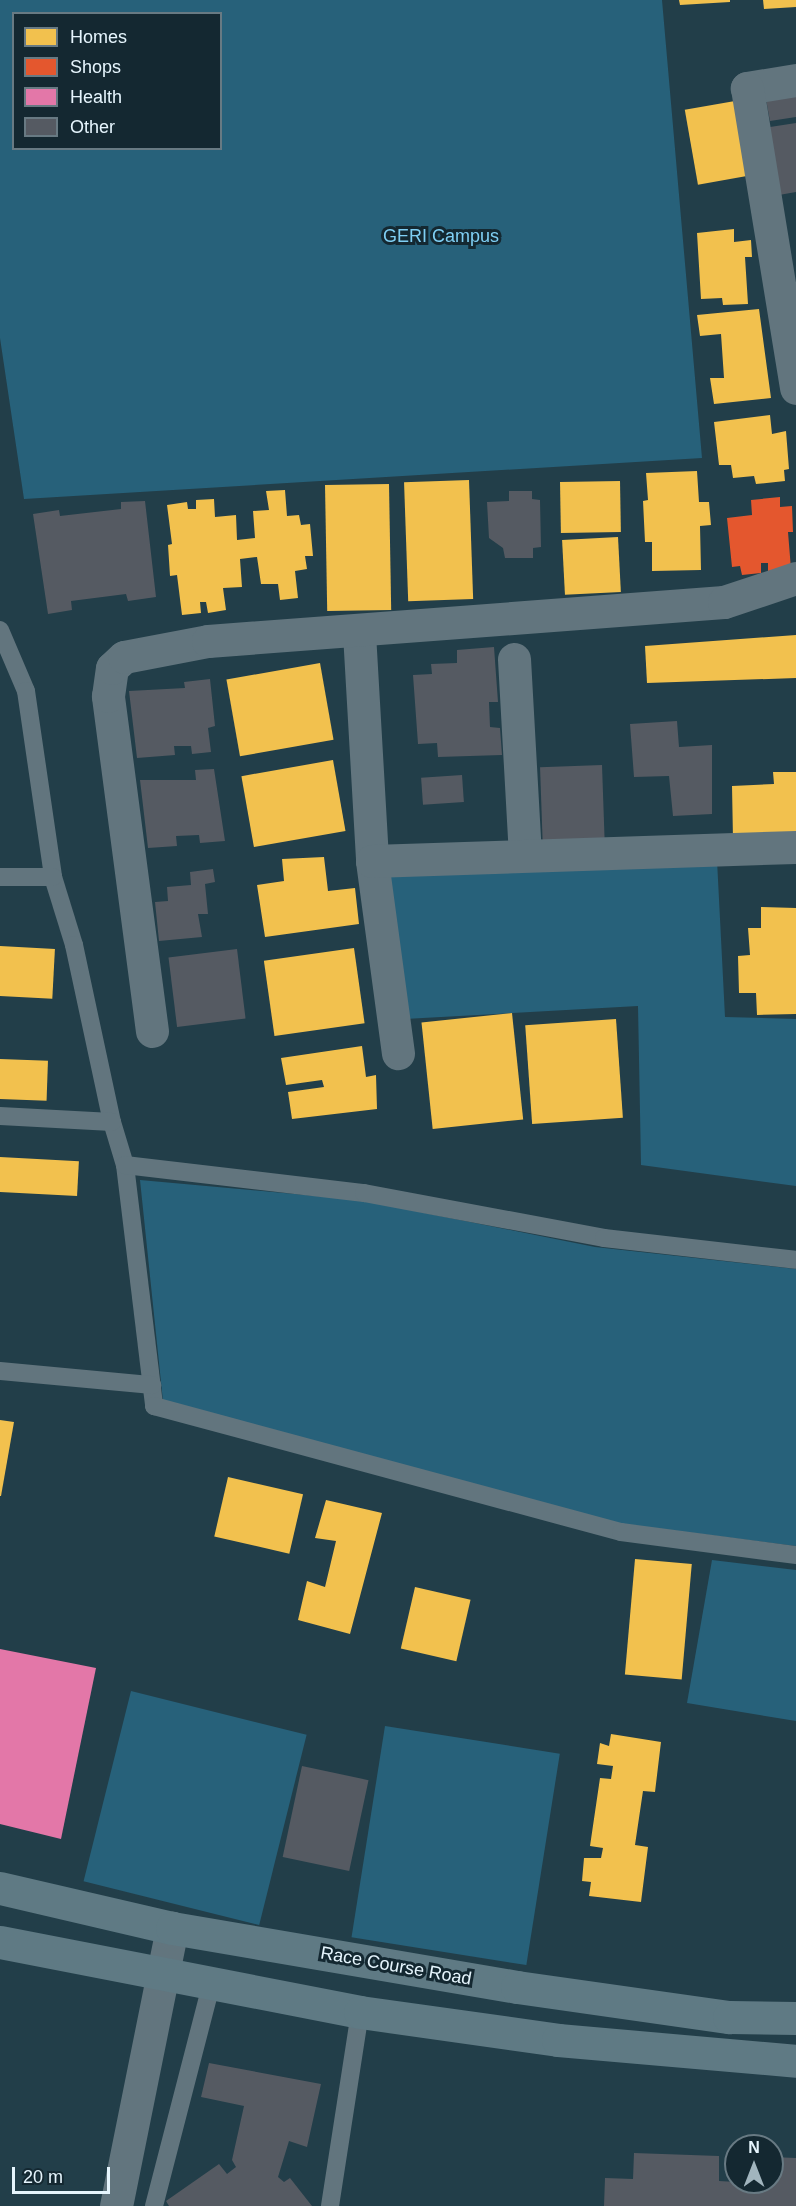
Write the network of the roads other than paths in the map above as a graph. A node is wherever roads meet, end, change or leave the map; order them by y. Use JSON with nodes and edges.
{"nodes":[{"id":1,"x":796,"y":80,"type":"edge"},
{"id":2,"x":782,"y":220,"type":"edge"},
{"id":3,"x":796,"y":388,"type":"edge"},
{"id":4,"x":796,"y":578,"type":"edge"},
{"id":5,"x":0,"y":630,"type":"edge"},
{"id":6,"x":359,"y":633,"type":"junction"},
{"id":7,"x":514,"y":659,"type":"dead end"},
{"id":8,"x":796,"y":847,"type":"edge"},
{"id":9,"x":525,"y":855,"type":"junction"},
{"id":10,"x":372,"y":861,"type":"junction"},
{"id":11,"x":0,"y":877,"type":"edge"},
{"id":12,"x":53,"y":878,"type":"junction"},
{"id":13,"x":152,"y":1031,"type":"dead end"},
{"id":14,"x":398,"y":1053,"type":"dead end"},
{"id":15,"x":0,"y":1116,"type":"edge"},
{"id":16,"x":112,"y":1122,"type":"junction"},
{"id":17,"x":125,"y":1165,"type":"junction"},
{"id":18,"x":796,"y":1260,"type":"edge"},
{"id":19,"x":0,"y":1371,"type":"edge"},
{"id":20,"x":152,"y":1385,"type":"junction"},
{"id":21,"x":796,"y":1555,"type":"edge"},
{"id":22,"x":0,"y":1888,"type":"edge"},
{"id":23,"x":172,"y":1928,"type":"junction"},
{"id":24,"x":0,"y":1942,"type":"edge"},
{"id":25,"x":163,"y":1976,"type":"junction"},
{"id":26,"x":211,"y":1985,"type":"junction"},
{"id":27,"x":360,"y":2012,"type":"junction"},
{"id":28,"x":796,"y":2018,"type":"edge"},
{"id":29,"x":796,"y":2061,"type":"edge"},
{"id":30,"x":116,"y":2206,"type":"edge"},
{"id":31,"x":154,"y":2206,"type":"edge"},
{"id":32,"x":330,"y":2206,"type":"edge"}],
"edges":[{"from":1,"to":2,"type":"street"},
{"from":2,"to":3,"type":"street"},
{"from":4,"to":6,"type":"street"},
{"from":5,"to":12,"type":"lane"},
{"from":6,"to":10,"type":"street"},
{"from":6,"to":13,"type":"street"},
{"from":7,"to":9,"type":"street"},
{"from":8,"to":9,"type":"street"},
{"from":9,"to":10,"type":"street"},
{"from":10,"to":14,"type":"street"},
{"from":11,"to":12,"type":"lane"},
{"from":12,"to":16,"type":"lane"},
{"from":15,"to":16,"type":"lane"},
{"from":16,"to":17,"type":"lane"},
{"from":17,"to":18,"type":"lane"},
{"from":17,"to":20,"type":"lane"},
{"from":19,"to":20,"type":"lane"},
{"from":20,"to":21,"type":"lane"},
{"from":22,"to":23,"type":"main road","name":"Race Course Road"},
{"from":23,"to":25,"type":"street"},
{"from":23,"to":28,"type":"main road","name":"Race Course Road"},
{"from":24,"to":25,"type":"main road"},
{"from":25,"to":26,"type":"main road"},
{"from":25,"to":30,"type":"street"},
{"from":26,"to":27,"type":"main road"},
{"from":26,"to":31,"type":"lane"},
{"from":27,"to":29,"type":"main road"},
{"from":27,"to":32,"type":"lane"}]}
